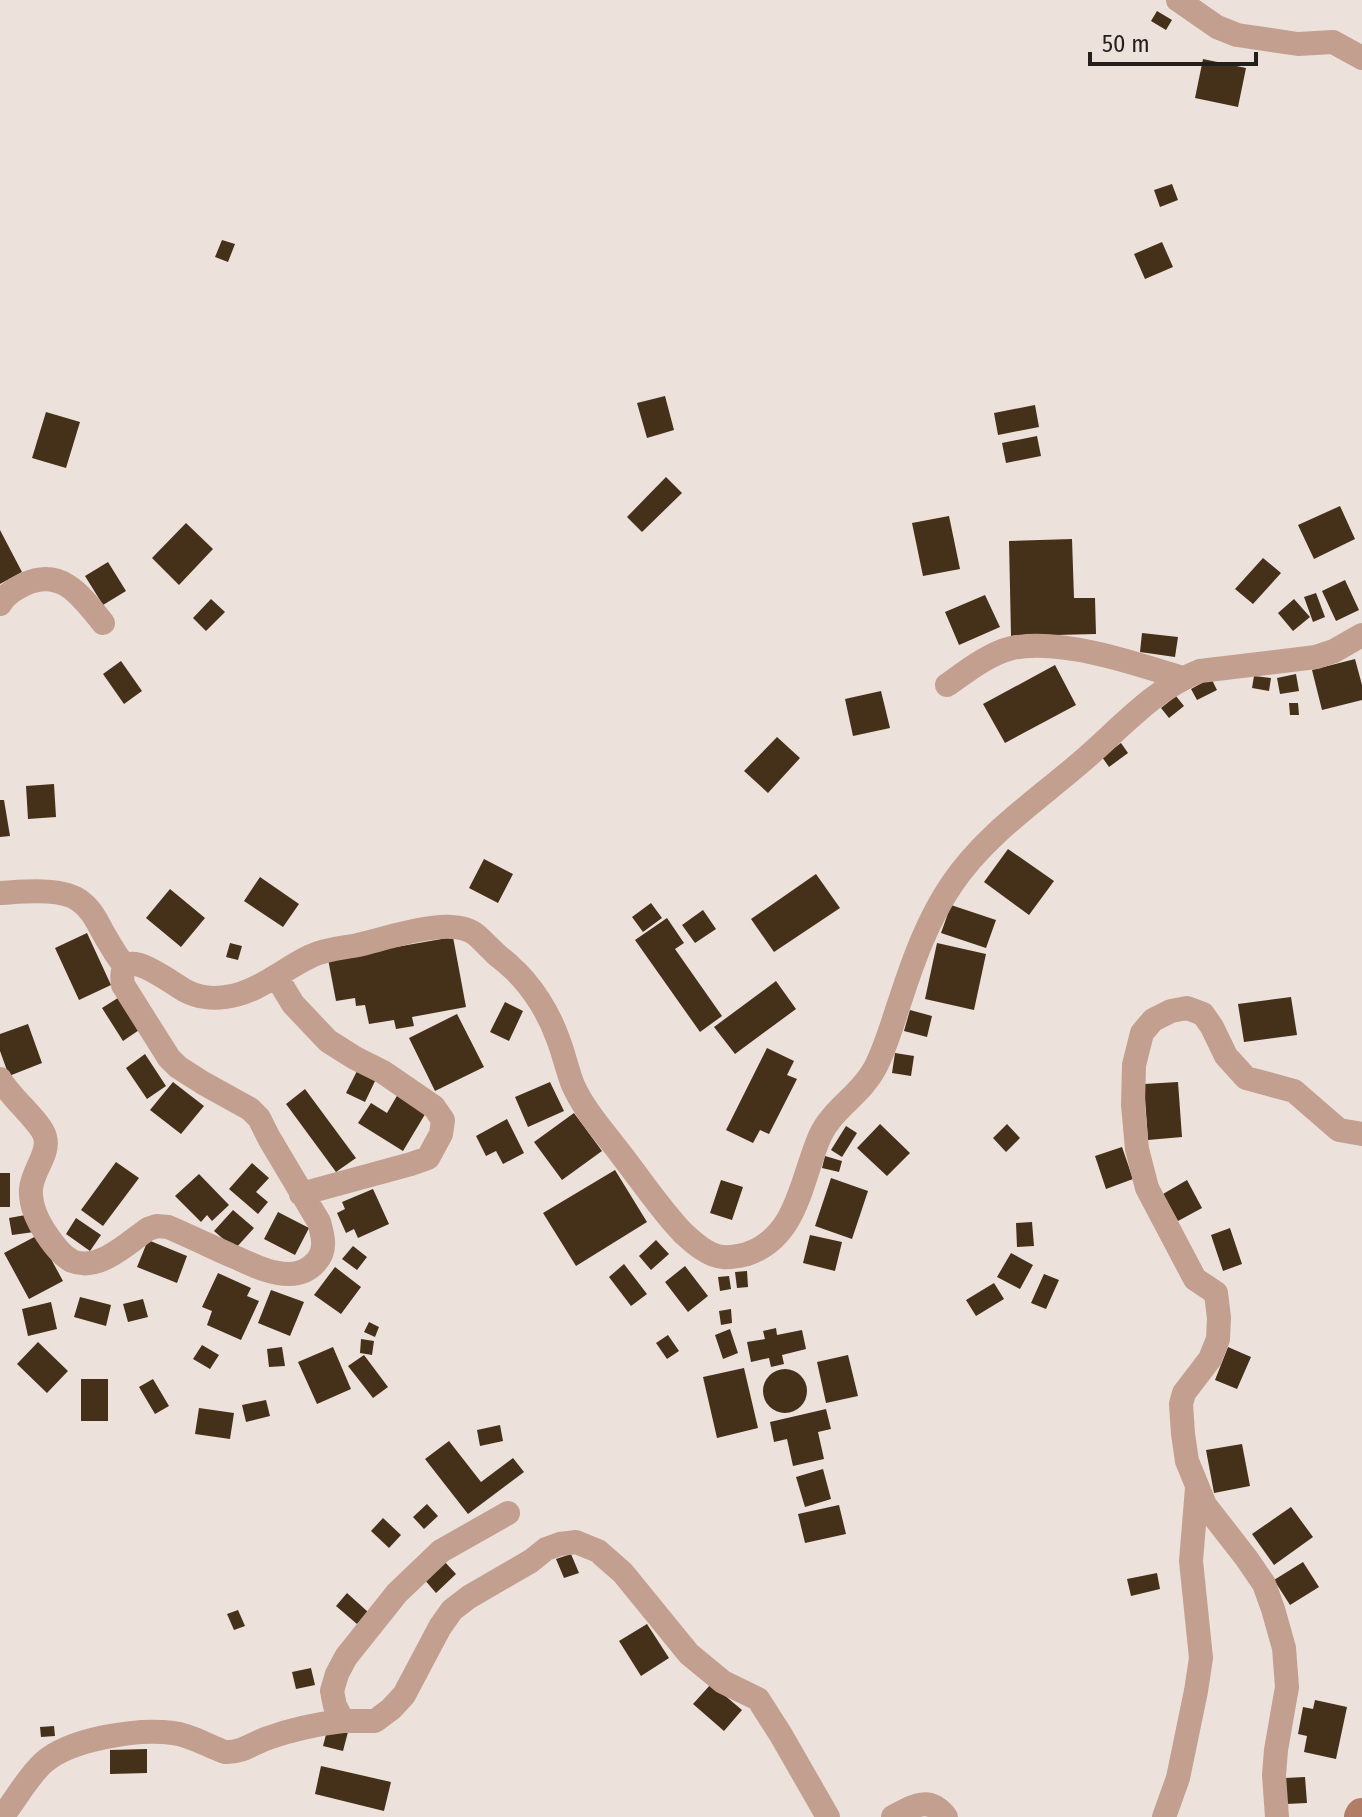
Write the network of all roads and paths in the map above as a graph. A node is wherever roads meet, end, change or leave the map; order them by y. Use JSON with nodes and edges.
{"nodes":[{"id":1,"x":1178,"y":0,"type":"edge"},
{"id":2,"x":1362,"y":58,"type":"edge"},
{"id":3,"x":0,"y":604,"type":"edge"},
{"id":4,"x":103,"y":623,"type":"dead end"},
{"id":5,"x":1362,"y":635,"type":"edge"},
{"id":6,"x":1182,"y":678,"type":"junction"},
{"id":7,"x":947,"y":685,"type":"dead end"},
{"id":8,"x":0,"y":893,"type":"edge"},
{"id":9,"x":125,"y":967,"type":"junction"},
{"id":10,"x":276,"y":976,"type":"junction"},
{"id":11,"x":0,"y":1079,"type":"edge"},
{"id":12,"x":1362,"y":1134,"type":"edge"},
{"id":13,"x":301,"y":1194,"type":"junction"},
{"id":14,"x":1197,"y":1486,"type":"junction"},
{"id":15,"x":508,"y":1513,"type":"dead end"},
{"id":16,"x":343,"y":1721,"type":"junction"},
{"id":17,"x":2,"y":1817,"type":"edge"},
{"id":18,"x":828,"y":1817,"type":"edge"},
{"id":19,"x":893,"y":1817,"type":"edge"},
{"id":20,"x":946,"y":1817,"type":"edge"},
{"id":21,"x":1164,"y":1817,"type":"edge"},
{"id":22,"x":1277,"y":1817,"type":"edge"}],
"edges":[{"from":1,"to":2,"type":"street"},
{"from":3,"to":4,"type":"street"},
{"from":5,"to":6,"type":"street"},
{"from":6,"to":7,"type":"street"},
{"from":6,"to":10,"type":"street"},
{"from":8,"to":9,"type":"street"},
{"from":9,"to":10,"type":"street"},
{"from":9,"to":13,"type":"street"},
{"from":10,"to":13,"type":"street"},
{"from":11,"to":13,"type":"street"},
{"from":12,"to":14,"type":"street"},
{"from":14,"to":21,"type":"street"},
{"from":14,"to":22,"type":"street"},
{"from":15,"to":16,"type":"street"},
{"from":16,"to":17,"type":"street"},
{"from":16,"to":18,"type":"street"},
{"from":19,"to":20,"type":"street"}]}
